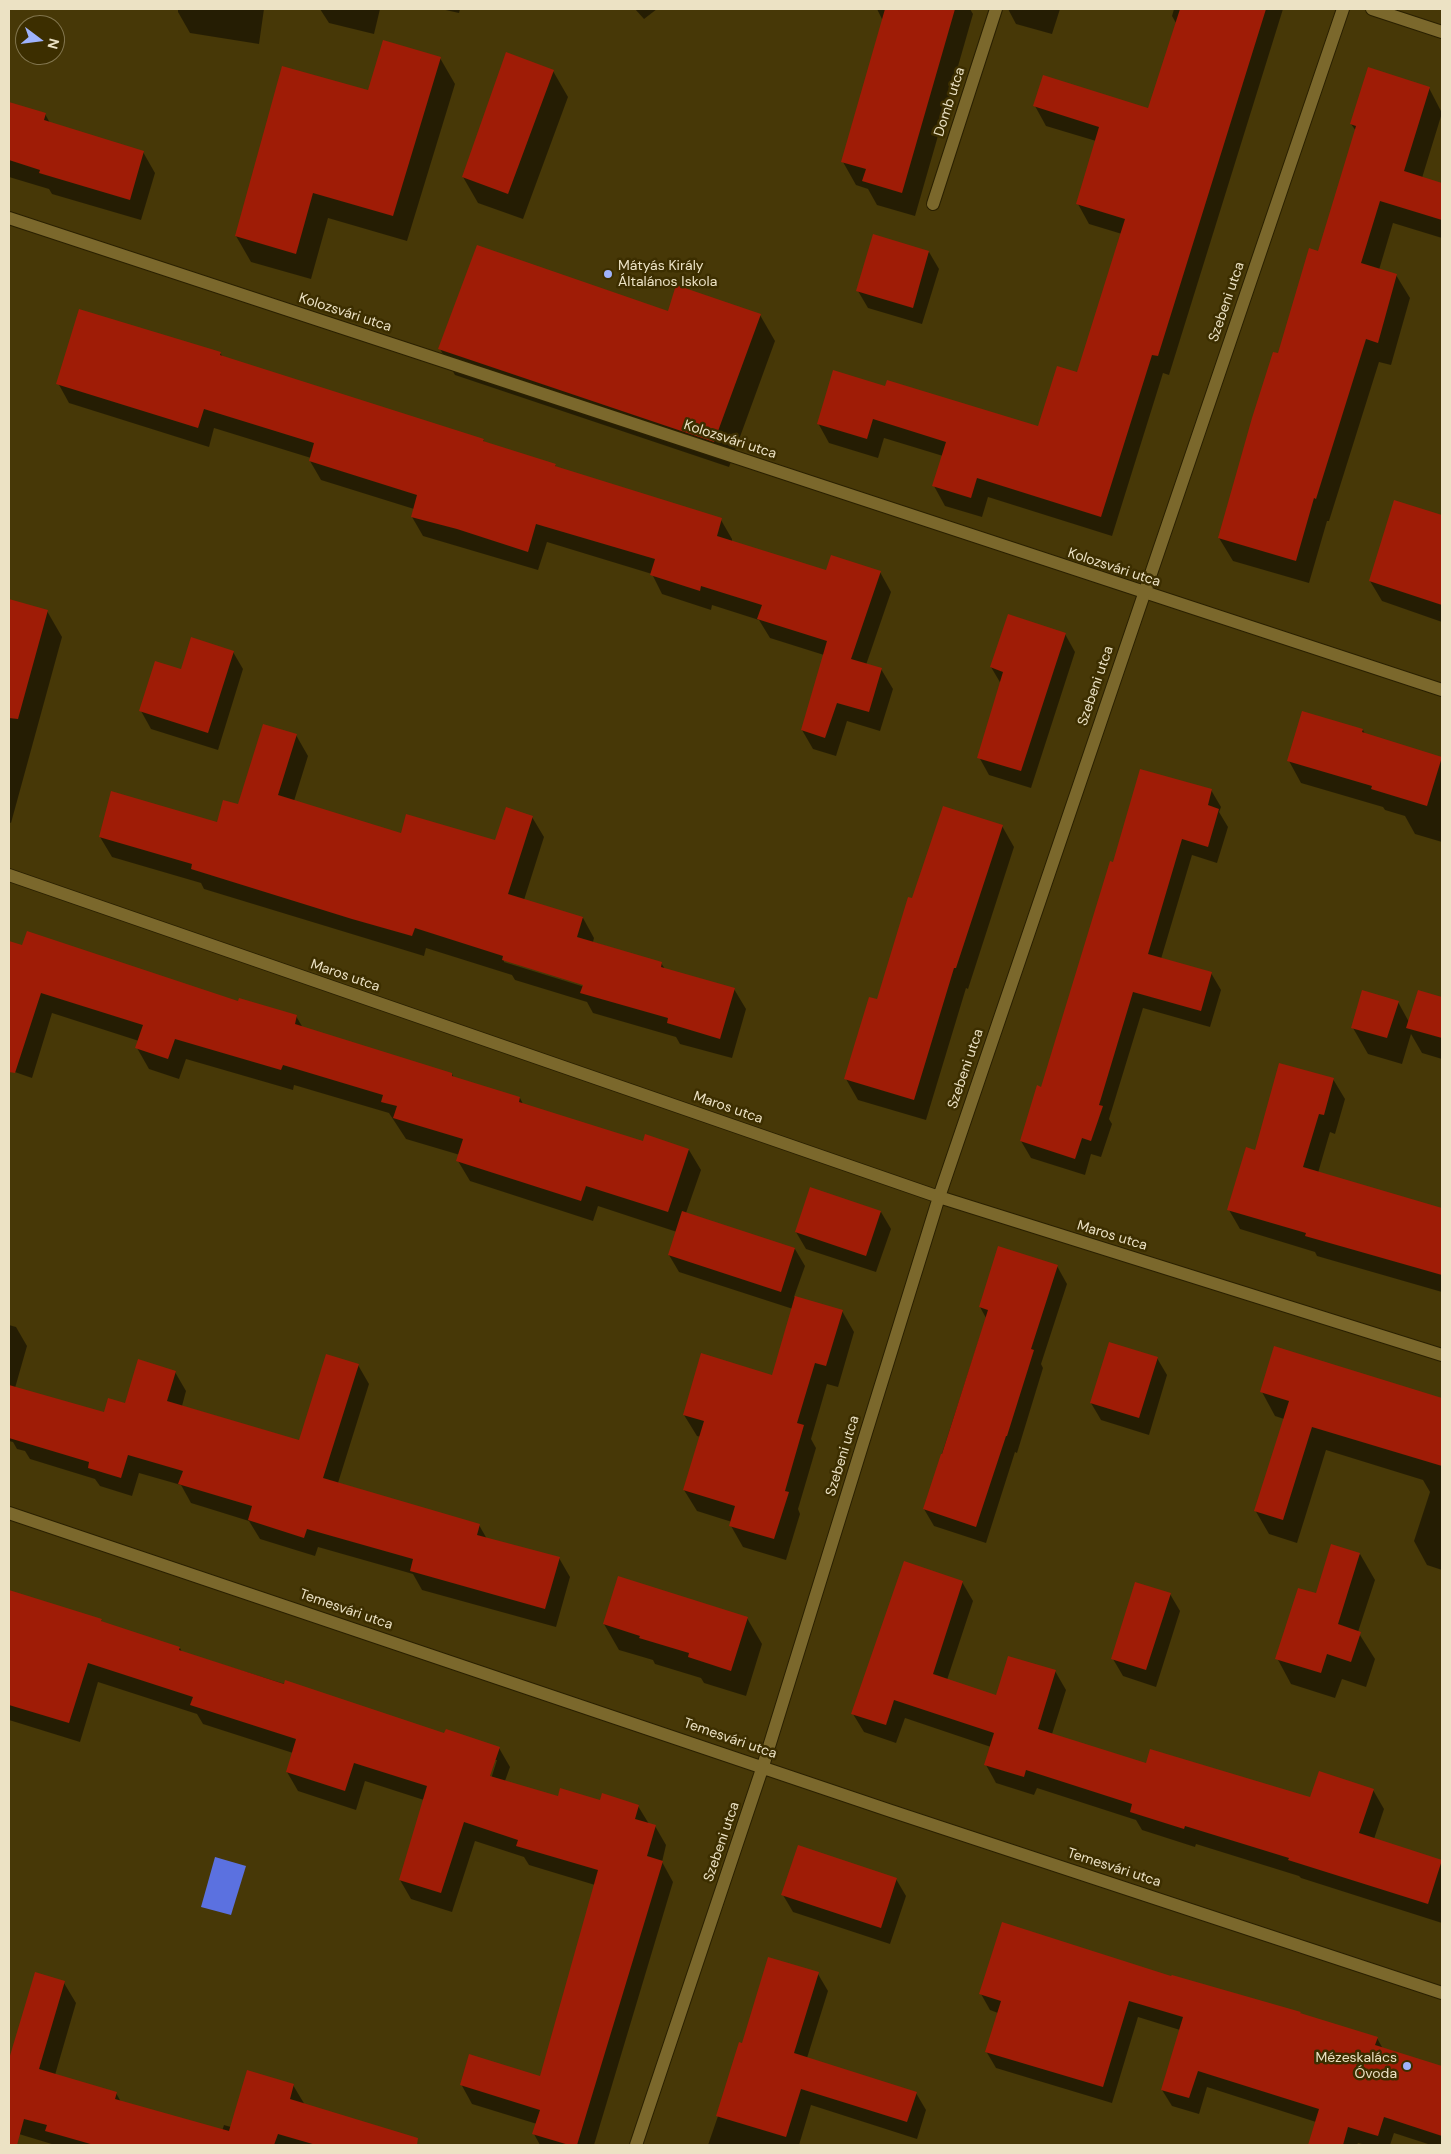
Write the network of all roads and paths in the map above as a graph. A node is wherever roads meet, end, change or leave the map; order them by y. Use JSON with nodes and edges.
{"nodes":[{"id":1,"x":996,"y":9,"type":"edge"},
{"id":2,"x":1343,"y":9,"type":"edge"},
{"id":3,"x":1372,"y":9,"type":"edge"},
{"id":4,"x":1442,"y":32,"type":"edge"},
{"id":5,"x":933,"y":204,"type":"dead end"},
{"id":6,"x":11,"y":221,"type":"edge"},
{"id":7,"x":1144,"y":593,"type":"junction"},
{"id":8,"x":1442,"y":690,"type":"edge"},
{"id":9,"x":9,"y":875,"type":"edge"},
{"id":10,"x":939,"y":1197,"type":"junction"},
{"id":11,"x":1442,"y":1355,"type":"edge"},
{"id":12,"x":9,"y":1513,"type":"edge"},
{"id":13,"x":763,"y":1766,"type":"junction"},
{"id":14,"x":1442,"y":1993,"type":"edge"},
{"id":15,"x":636,"y":2145,"type":"edge"}],
"edges":[{"from":1,"to":5,"type":"street","name":"Domb utca"},
{"from":2,"to":7,"type":"street","name":"Szebeni utca"},
{"from":3,"to":4,"type":"street"},
{"from":6,"to":7,"type":"street","name":"Kolozsvári utca"},
{"from":7,"to":8,"type":"street","name":"Kolozsvári utca"},
{"from":7,"to":10,"type":"street","name":"Szebeni utca"},
{"from":9,"to":10,"type":"street","name":"Maros utca"},
{"from":10,"to":11,"type":"street","name":"Maros utca"},
{"from":10,"to":13,"type":"street","name":"Szebeni utca"},
{"from":12,"to":13,"type":"street","name":"Temesvári utca"},
{"from":13,"to":14,"type":"street","name":"Temesvári utca"},
{"from":13,"to":15,"type":"street","name":"Szebeni utca"}]}
